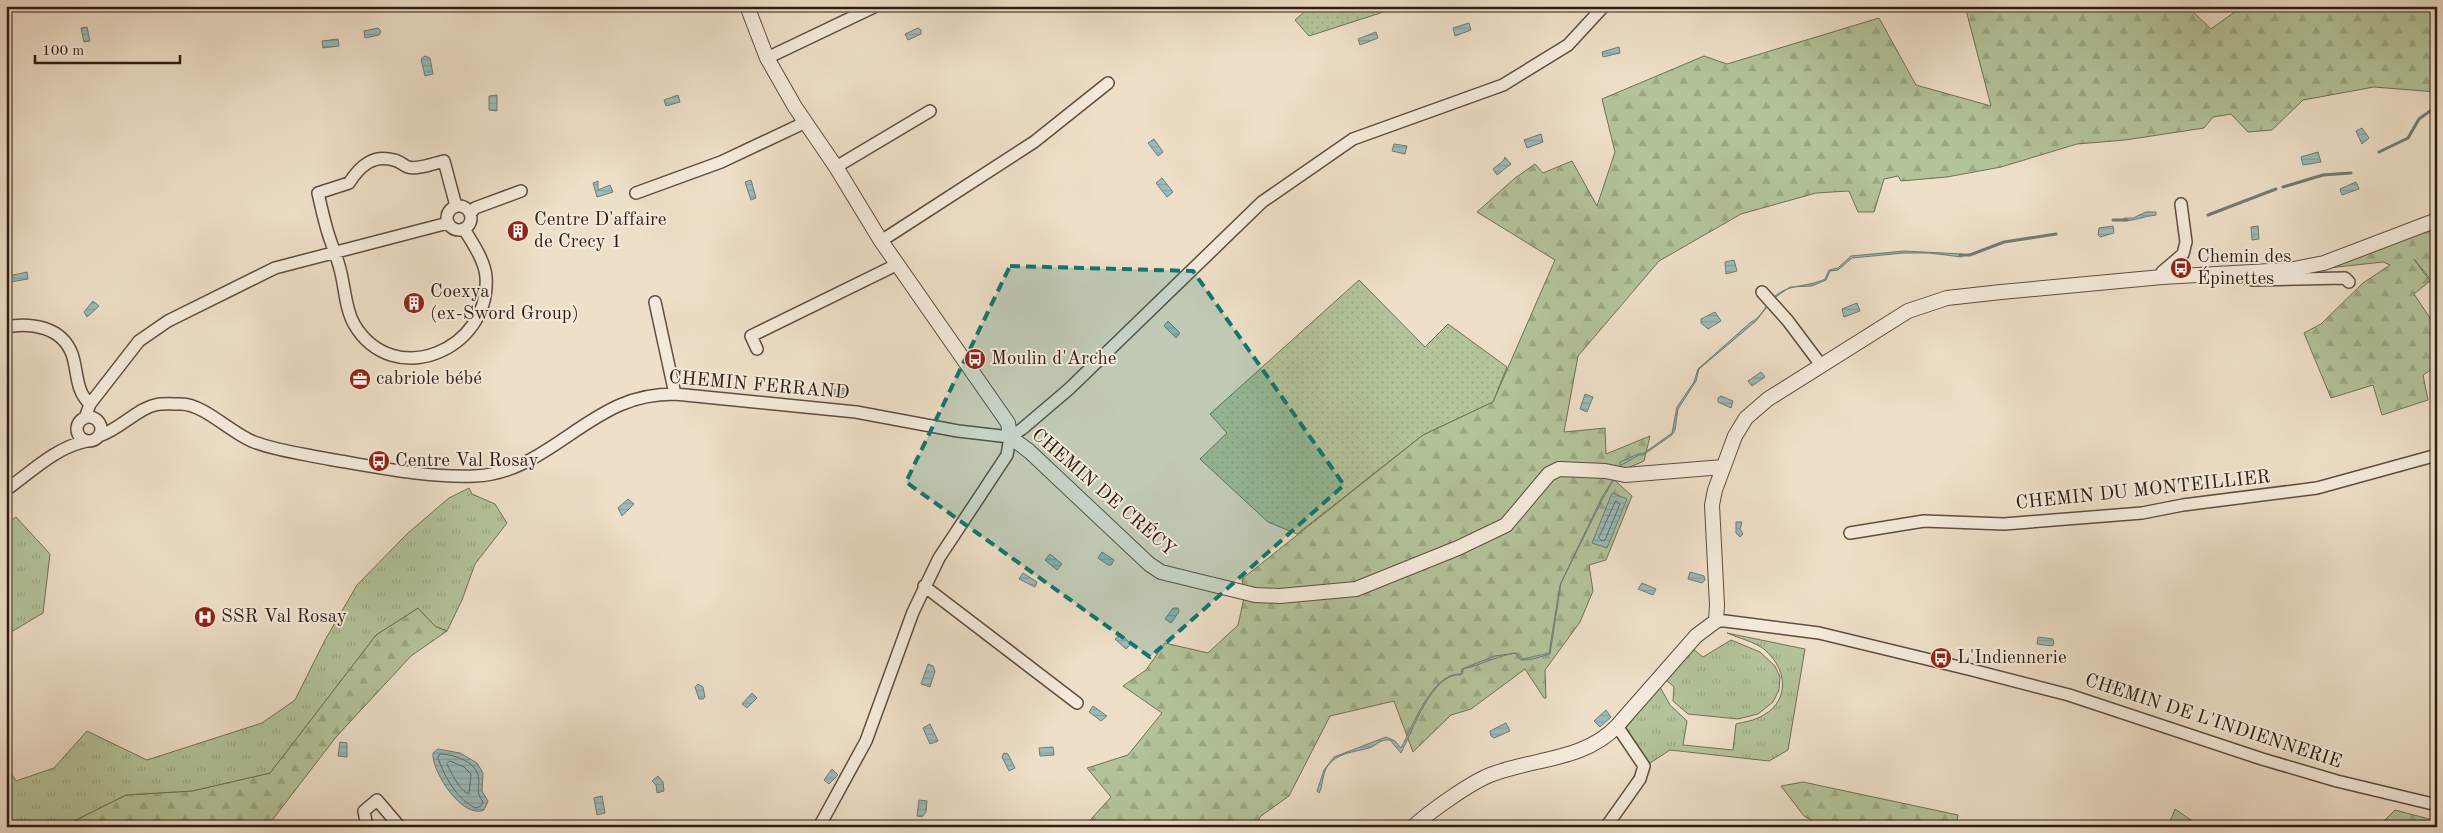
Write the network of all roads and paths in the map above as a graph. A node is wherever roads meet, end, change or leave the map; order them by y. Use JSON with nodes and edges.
{"nodes":[{"id":1,"x":747,"y":6,"type":"edge"},
{"id":2,"x":876,"y":6,"type":"edge"},
{"id":3,"x":1604,"y":6,"type":"edge"},
{"id":4,"x":767,"y":58,"type":"junction"},
{"id":5,"x":1108,"y":83,"type":"dead end"},
{"id":6,"x":930,"y":111,"type":"dead end"},
{"id":7,"x":806,"y":122,"type":"junction"},
{"id":8,"x":836,"y":167,"type":"junction"},
{"id":9,"x":521,"y":191,"type":"dead end"},
{"id":10,"x":636,"y":193,"type":"dead end"},
{"id":11,"x":2181,"y":204,"type":"dead end"},
{"id":12,"x":456,"y":206,"type":"junction"},
{"id":13,"x":470,"y":214,"type":"junction"},
{"id":14,"x":2437,"y":220,"type":"edge"},
{"id":15,"x":448,"y":224,"type":"junction"},
{"id":16,"x":464,"y":229,"type":"junction"},
{"id":17,"x":882,"y":242,"type":"junction"},
{"id":18,"x":336,"y":252,"type":"junction"},
{"id":19,"x":898,"y":264,"type":"junction"},
{"id":20,"x":2246,"y":273,"type":"junction"},
{"id":21,"x":2162,"y":277,"type":"junction"},
{"id":22,"x":2349,"y":282,"type":"dead end"},
{"id":23,"x":1768,"y":298,"type":"dead end"},
{"id":24,"x":655,"y":302,"type":"dead end"},
{"id":25,"x":6,"y":327,"type":"edge"},
{"id":26,"x":757,"y":348,"type":"dead end"},
{"id":27,"x":1821,"y":365,"type":"junction"},
{"id":28,"x":675,"y":394,"type":"junction"},
{"id":29,"x":94,"y":400,"type":"junction"},
{"id":30,"x":95,"y":424,"type":"junction"},
{"id":31,"x":77,"y":428,"type":"junction"},
{"id":32,"x":1010,"y":437,"type":"junction"},
{"id":33,"x":86,"y":441,"type":"junction"},
{"id":34,"x":53,"y":455,"type":"junction"},
{"id":35,"x":2435,"y":460,"type":"edge"},
{"id":36,"x":1723,"y":467,"type":"junction"},
{"id":37,"x":6,"y":490,"type":"edge"},
{"id":38,"x":1850,"y":533,"type":"dead end"},
{"id":39,"x":924,"y":586,"type":"junction"},
{"id":40,"x":1716,"y":622,"type":"junction"},
{"id":41,"x":1077,"y":703,"type":"dead end"},
{"id":42,"x":1617,"y":726,"type":"junction"},
{"id":43,"x":2437,"y":805,"type":"edge"},
{"id":44,"x":367,"y":827,"type":"edge"},
{"id":45,"x":400,"y":827,"type":"edge"},
{"id":46,"x":819,"y":827,"type":"edge"},
{"id":47,"x":1414,"y":827,"type":"edge"},
{"id":48,"x":1606,"y":827,"type":"edge"}],
"edges":[{"from":1,"to":4,"type":"street","name":"CHEMIN DE CRÉCY"},
{"from":2,"to":4,"type":"street"},
{"from":3,"to":32,"type":"street"},
{"from":4,"to":7,"type":"street","name":"CHEMIN DE CRÉCY"},
{"from":5,"to":17,"type":"street"},
{"from":6,"to":8,"type":"street"},
{"from":7,"to":8,"type":"street","name":"CHEMIN DE CRÉCY"},
{"from":7,"to":10,"type":"street"},
{"from":8,"to":17,"type":"street","name":"CHEMIN DE CRÉCY"},
{"from":9,"to":13,"type":"street"},
{"from":11,"to":21,"type":"street"},
{"from":12,"to":13,"type":"street"},
{"from":12,"to":15,"type":"street"},
{"from":12,"to":18,"type":"street"},
{"from":13,"to":16,"type":"street"},
{"from":14,"to":20,"type":"street"},
{"from":15,"to":16,"type":"street"},
{"from":15,"to":18,"type":"street"},
{"from":16,"to":18,"type":"street"},
{"from":17,"to":19,"type":"street","name":"CHEMIN DE CRÉCY"},
{"from":18,"to":29,"type":"street"},
{"from":19,"to":26,"type":"street"},
{"from":19,"to":32,"type":"street","name":"CHEMIN DE CRÉCY"},
{"from":20,"to":21,"type":"street"},
{"from":20,"to":22,"type":"street"},
{"from":21,"to":27,"type":"street"},
{"from":23,"to":27,"type":"street"},
{"from":24,"to":28,"type":"street"},
{"from":25,"to":29,"type":"street"},
{"from":27,"to":36,"type":"street"},
{"from":28,"to":30,"type":"street","name":"CHEMIN FERRAND"},
{"from":28,"to":32,"type":"street","name":"CHEMIN FERRAND"},
{"from":29,"to":30,"type":"street"},
{"from":30,"to":31,"type":"street"},
{"from":30,"to":33,"type":"street"},
{"from":31,"to":33,"type":"street"},
{"from":31,"to":34,"type":"street"},
{"from":32,"to":36,"type":"street","name":"CHEMIN DE CRÉCY"},
{"from":32,"to":39,"type":"street"},
{"from":33,"to":34,"type":"street"},
{"from":34,"to":37,"type":"street"},
{"from":35,"to":38,"type":"street","name":"CHEMIN DU MONTEILLIER"},
{"from":36,"to":40,"type":"street"},
{"from":39,"to":41,"type":"street"},
{"from":39,"to":46,"type":"street"},
{"from":40,"to":42,"type":"street"},
{"from":40,"to":43,"type":"street","name":"CHEMIN DE L'INDIENNERIE"},
{"from":42,"to":47,"type":"street"},
{"from":42,"to":48,"type":"street"},
{"from":44,"to":45,"type":"street"}]}
